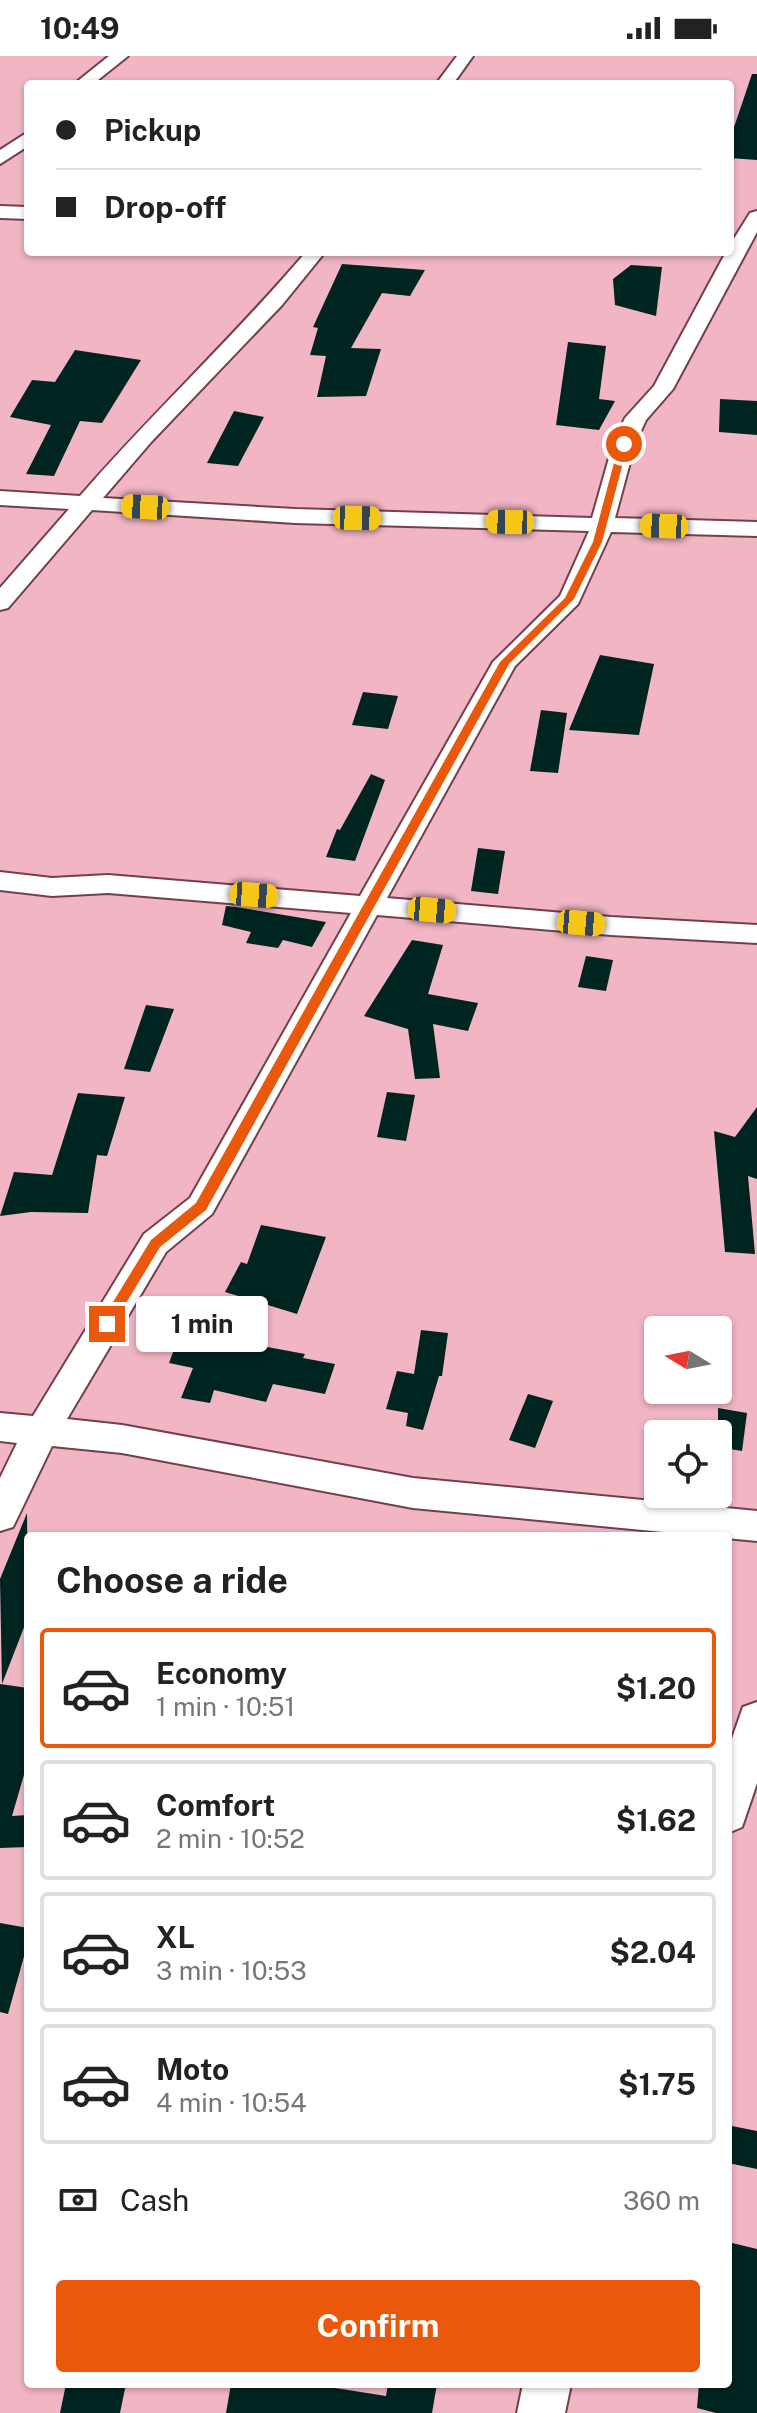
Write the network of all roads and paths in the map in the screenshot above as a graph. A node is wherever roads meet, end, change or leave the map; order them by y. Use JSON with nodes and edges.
{"nodes":[{"id":1,"x":120,"y":56,"type":"edge"},
{"id":2,"x":465,"y":56,"type":"edge"},
{"id":3,"x":87,"y":80,"type":"edge"},
{"id":4,"x":447,"y":80,"type":"edge"},
{"id":5,"x":24,"y":140,"type":"edge"},
{"id":6,"x":0,"y":159,"type":"edge"},
{"id":7,"x":0,"y":212,"type":"edge"},
{"id":8,"x":24,"y":213,"type":"edge"},
{"id":9,"x":757,"y":217,"type":"edge"},
{"id":10,"x":742,"y":248,"type":"edge"},
{"id":11,"x":313,"y":256,"type":"edge"},
{"id":12,"x":0,"y":498,"type":"edge"},
{"id":13,"x":85,"y":504,"type":"junction"},
{"id":14,"x":602,"y":524,"type":"junction"},
{"id":15,"x":757,"y":529,"type":"edge"},
{"id":16,"x":0,"y":603,"type":"edge"},
{"id":17,"x":0,"y":881,"type":"edge"},
{"id":18,"x":372,"y":904,"type":"junction"},
{"id":19,"x":757,"y":934,"type":"edge"},
{"id":20,"x":0,"y":1427,"type":"edge"},
{"id":21,"x":42,"y":1431,"type":"junction"},
{"id":22,"x":0,"y":1516,"type":"edge"},
{"id":23,"x":757,"y":1526,"type":"edge"},
{"id":24,"x":757,"y":1719,"type":"edge"},
{"id":25,"x":732,"y":1801,"type":"edge"},
{"id":26,"x":546,"y":2388,"type":"edge"},
{"id":27,"x":541,"y":2413,"type":"edge"}],
"edges":[{"from":1,"to":3,"type":"street"},
{"from":2,"to":4,"type":"street"},
{"from":5,"to":6,"type":"street"},
{"from":7,"to":8,"type":"street"},
{"from":9,"to":10,"type":"street"},
{"from":10,"to":14,"type":"street"},
{"from":11,"to":13,"type":"street"},
{"from":12,"to":13,"type":"street"},
{"from":13,"to":14,"type":"street"},
{"from":13,"to":16,"type":"street"},
{"from":14,"to":15,"type":"street"},
{"from":14,"to":18,"type":"street"},
{"from":17,"to":18,"type":"street"},
{"from":18,"to":19,"type":"street"},
{"from":18,"to":21,"type":"street"},
{"from":20,"to":21,"type":"street"},
{"from":21,"to":22,"type":"street"},
{"from":21,"to":23,"type":"street"},
{"from":24,"to":25,"type":"street"},
{"from":26,"to":27,"type":"street"}]}
